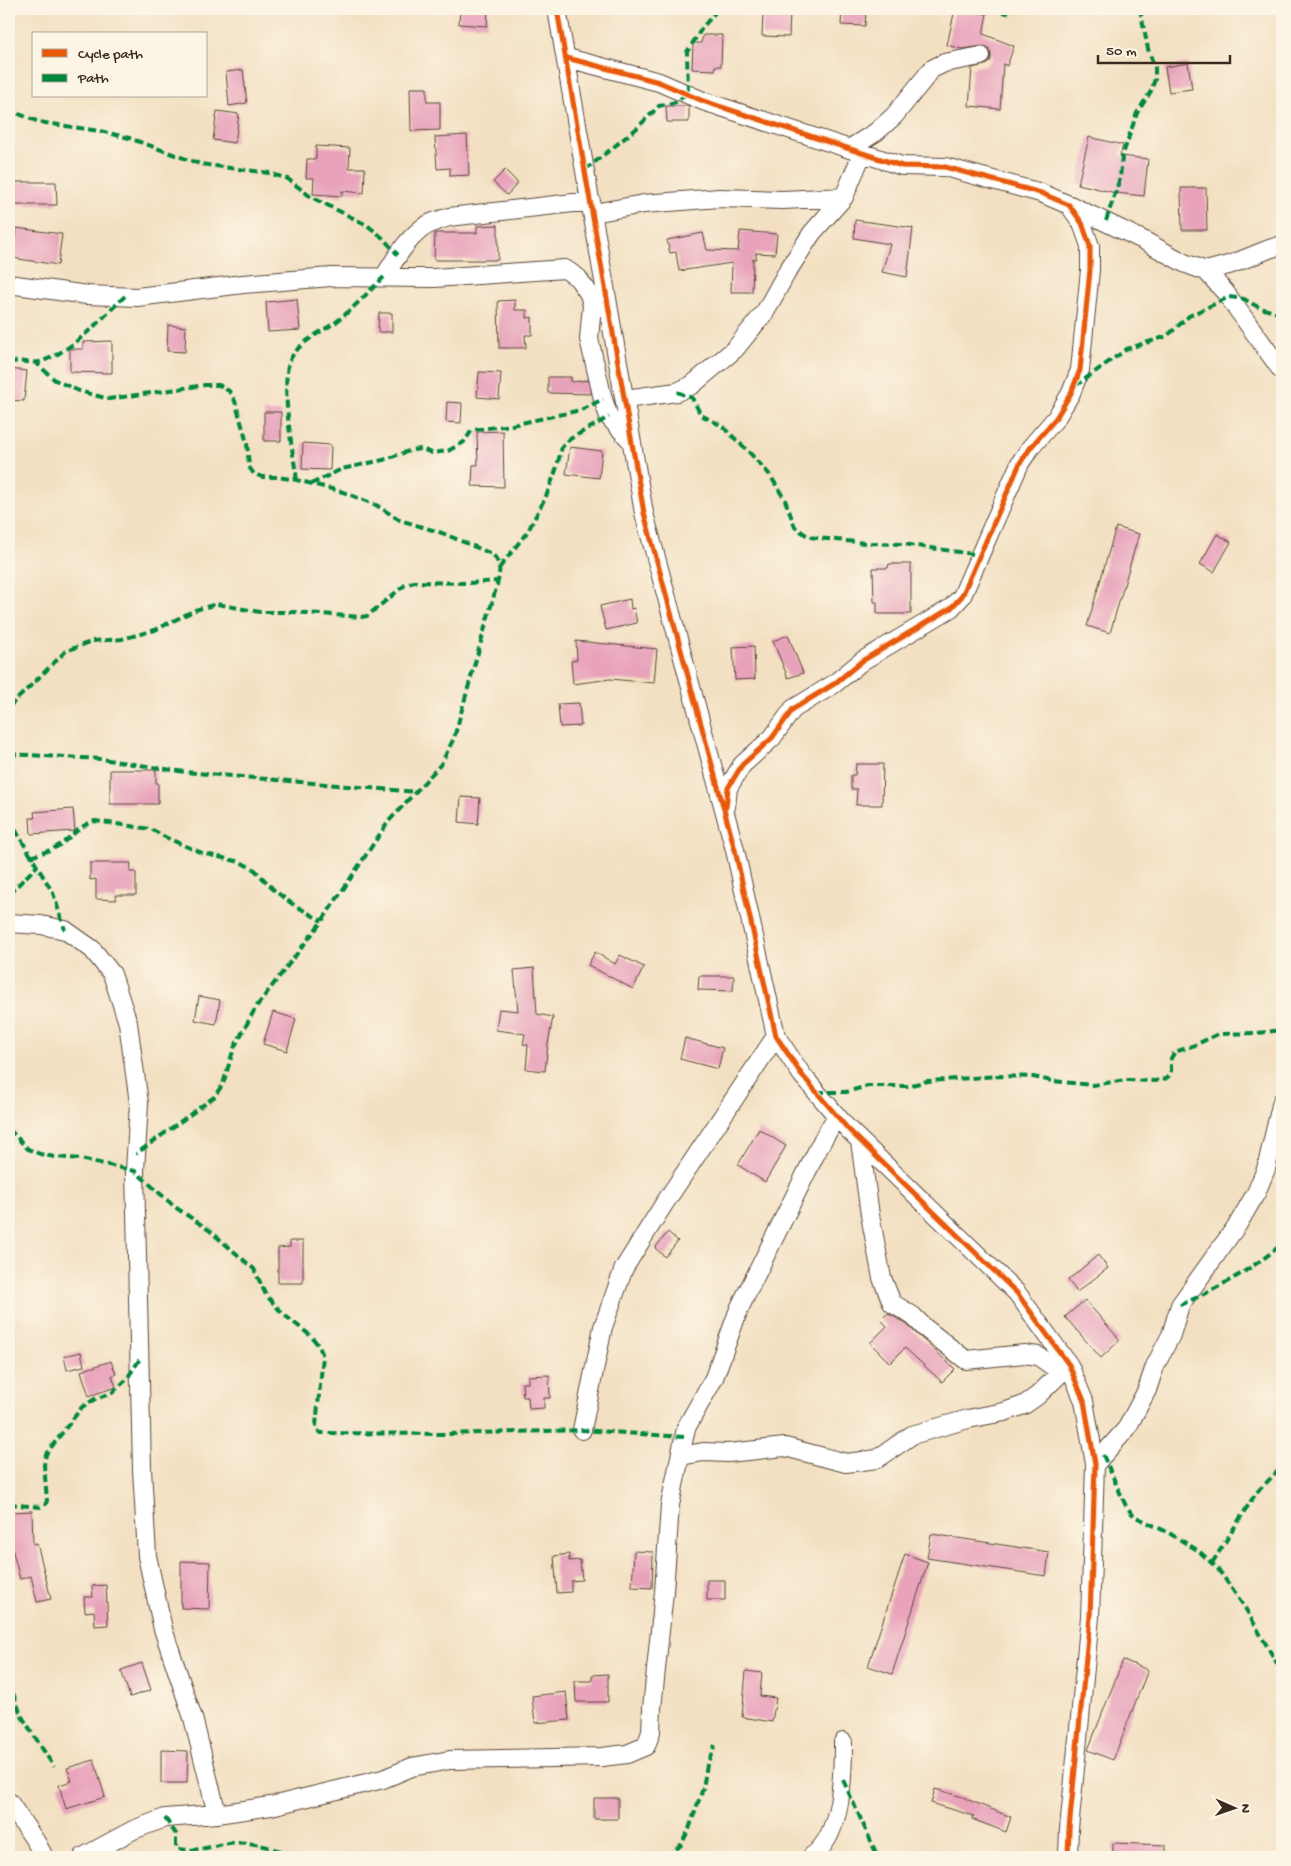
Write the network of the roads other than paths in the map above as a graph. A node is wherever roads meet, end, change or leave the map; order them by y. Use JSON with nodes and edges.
{"nodes":[{"id":1,"x":557,"y":9,"type":"edge"},
{"id":2,"x":981,"y":56,"type":"dead end"},
{"id":3,"x":567,"y":58,"type":"junction"},
{"id":4,"x":856,"y":151,"type":"junction"},
{"id":5,"x":844,"y":197,"type":"junction"},
{"id":6,"x":1069,"y":205,"type":"junction"},
{"id":7,"x":592,"y":207,"type":"junction"},
{"id":8,"x":1282,"y":245,"type":"edge"},
{"id":9,"x":1206,"y":271,"type":"junction"},
{"id":10,"x":384,"y":277,"type":"junction"},
{"id":11,"x":9,"y":284,"type":"edge"},
{"id":12,"x":1282,"y":371,"type":"edge"},
{"id":13,"x":625,"y":399,"type":"junction"},
{"id":14,"x":632,"y":442,"type":"junction"},
{"id":15,"x":726,"y":817,"type":"junction"},
{"id":16,"x":9,"y":923,"type":"edge"},
{"id":17,"x":776,"y":1036,"type":"junction"},
{"id":18,"x":1282,"y":1101,"type":"edge"},
{"id":19,"x":837,"y":1116,"type":"junction"},
{"id":20,"x":860,"y":1140,"type":"junction"},
{"id":21,"x":1065,"y":1368,"type":"junction"},
{"id":22,"x":582,"y":1430,"type":"dead end"},
{"id":23,"x":681,"y":1456,"type":"junction"},
{"id":24,"x":1095,"y":1464,"type":"junction"},
{"id":25,"x":843,"y":1742,"type":"dead end"},
{"id":26,"x":9,"y":1802,"type":"edge"},
{"id":27,"x":218,"y":1814,"type":"junction"},
{"id":28,"x":44,"y":1857,"type":"edge"},
{"id":29,"x":83,"y":1857,"type":"edge"},
{"id":30,"x":811,"y":1857,"type":"edge"},
{"id":31,"x":1068,"y":1857,"type":"edge"}],
"edges":[{"from":1,"to":3,"type":"street"},
{"from":2,"to":4,"type":"street"},
{"from":3,"to":4,"type":"street"},
{"from":3,"to":7,"type":"street"},
{"from":4,"to":5,"type":"street"},
{"from":4,"to":6,"type":"street"},
{"from":5,"to":7,"type":"street"},
{"from":5,"to":13,"type":"street"},
{"from":6,"to":9,"type":"street"},
{"from":6,"to":15,"type":"street"},
{"from":7,"to":10,"type":"street"},
{"from":7,"to":13,"type":"street"},
{"from":8,"to":9,"type":"street"},
{"from":9,"to":12,"type":"street"},
{"from":10,"to":11,"type":"street"},
{"from":10,"to":14,"type":"street"},
{"from":13,"to":14,"type":"street"},
{"from":14,"to":15,"type":"street"},
{"from":15,"to":17,"type":"street"},
{"from":16,"to":27,"type":"street"},
{"from":17,"to":19,"type":"street"},
{"from":17,"to":22,"type":"street"},
{"from":18,"to":24,"type":"street"},
{"from":19,"to":20,"type":"street"},
{"from":19,"to":23,"type":"street"},
{"from":20,"to":21,"type":"street"},
{"from":20,"to":21,"type":"street"},
{"from":21,"to":23,"type":"street"},
{"from":21,"to":24,"type":"street"},
{"from":23,"to":27,"type":"street"},
{"from":24,"to":31,"type":"street"},
{"from":25,"to":30,"type":"street"},
{"from":26,"to":28,"type":"street"},
{"from":27,"to":29,"type":"street"}]}
